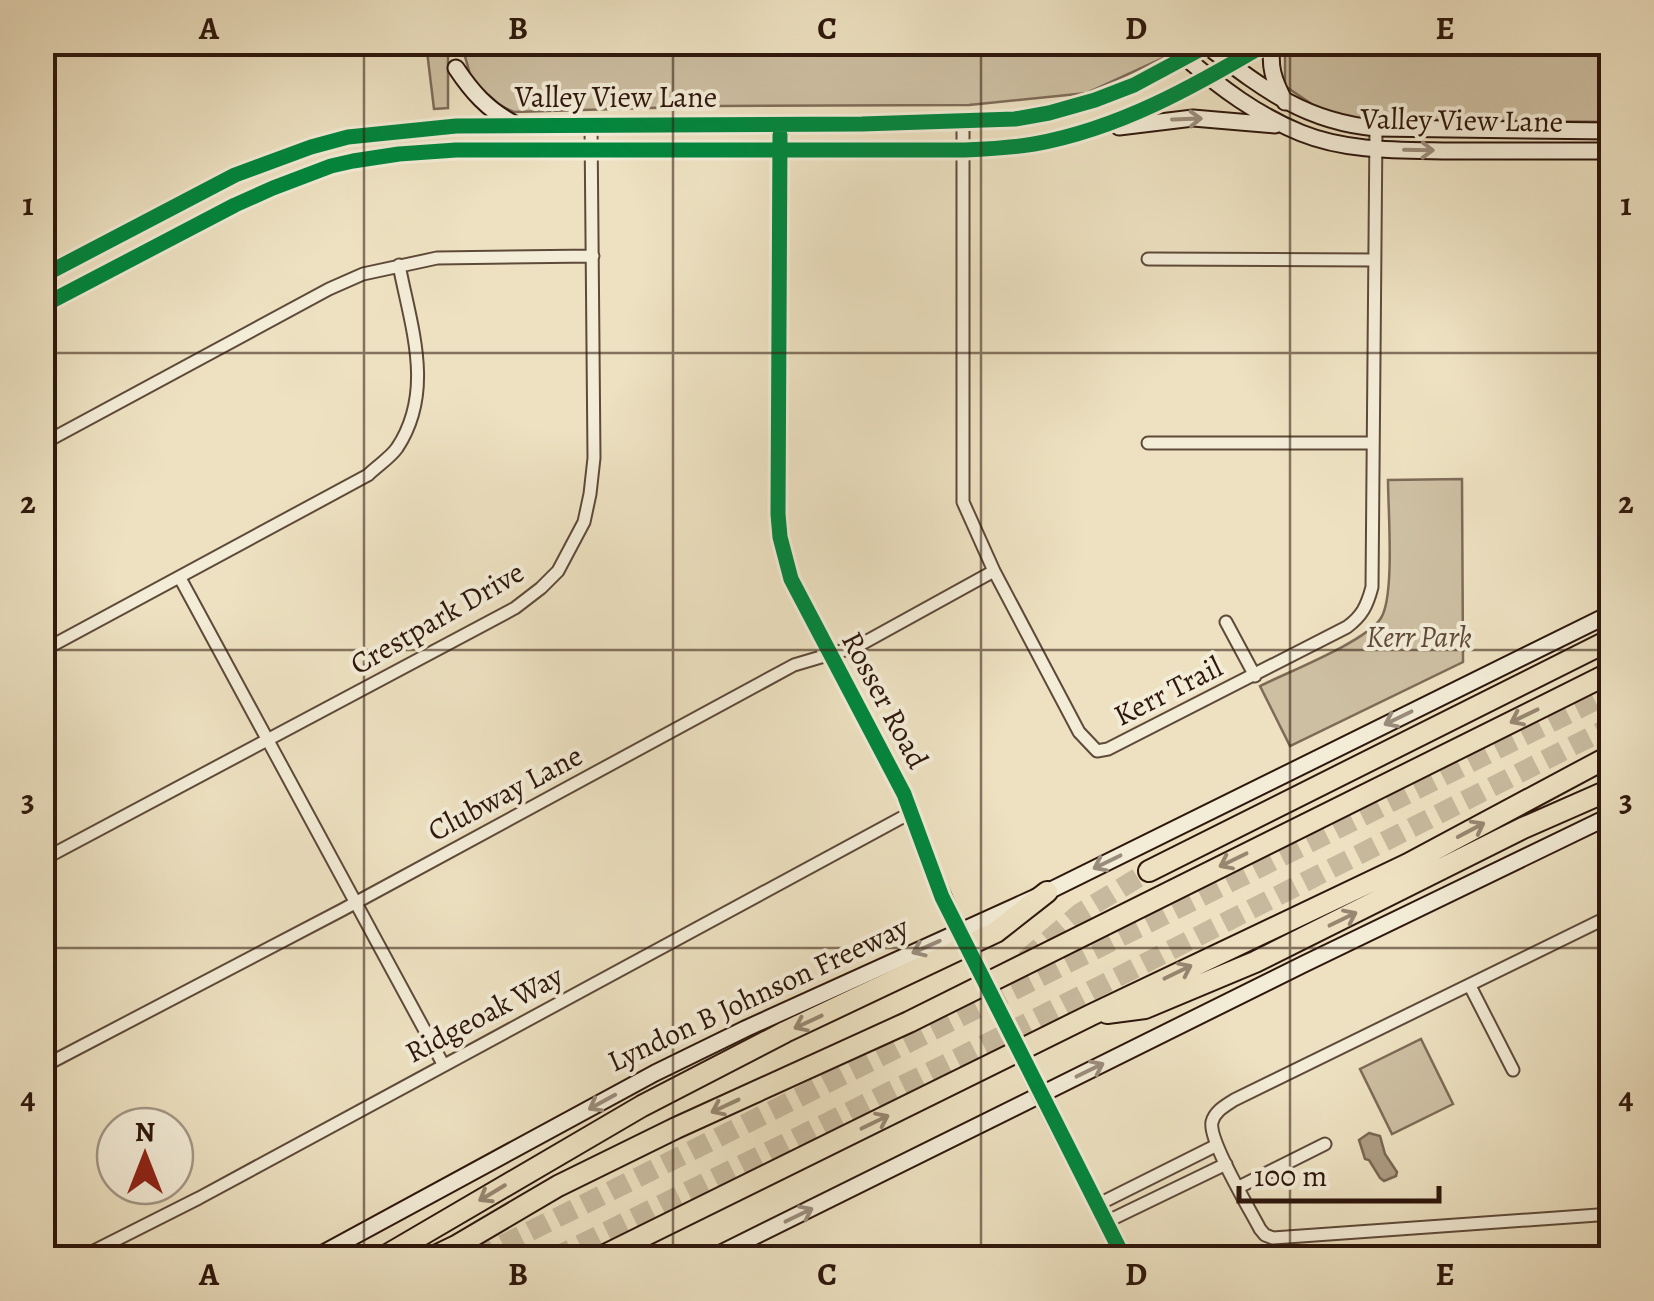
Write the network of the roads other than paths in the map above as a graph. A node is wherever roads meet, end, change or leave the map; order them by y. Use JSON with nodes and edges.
{"nodes":[{"id":1,"x":1271,"y":42,"type":"edge"},
{"id":2,"x":1211,"y":44,"type":"edge"},
{"id":3,"x":1186,"y":58,"type":"junction"},
{"id":4,"x":1232,"y":65,"type":"junction"},
{"id":5,"x":456,"y":68,"type":"dead end"},
{"id":6,"x":1209,"y":77,"type":"junction"},
{"id":7,"x":1285,"y":102,"type":"junction"},
{"id":8,"x":963,"y":121,"type":"junction"},
{"id":9,"x":517,"y":125,"type":"junction"},
{"id":10,"x":591,"y":125,"type":"junction"},
{"id":11,"x":780,"y":125,"type":"junction"},
{"id":12,"x":1291,"y":128,"type":"junction"},
{"id":13,"x":1376,"y":128,"type":"junction"},
{"id":14,"x":1090,"y":129,"type":"junction"},
{"id":15,"x":1612,"y":131,"type":"edge"},
{"id":16,"x":1374,"y":149,"type":"junction"},
{"id":17,"x":780,"y":150,"type":"junction"},
{"id":18,"x":964,"y":150,"type":"junction"},
{"id":19,"x":592,"y":151,"type":"junction"},
{"id":20,"x":1612,"y":151,"type":"edge"},
{"id":21,"x":78,"y":256,"type":"junction"},
{"id":22,"x":593,"y":256,"type":"junction"},
{"id":23,"x":1148,"y":259,"type":"dead end"},
{"id":24,"x":1374,"y":260,"type":"junction"},
{"id":25,"x":400,"y":265,"type":"junction"},
{"id":26,"x":42,"y":276,"type":"edge"},
{"id":27,"x":90,"y":280,"type":"junction"},
{"id":28,"x":42,"y":306,"type":"edge"},
{"id":29,"x":1148,"y":443,"type":"dead end"},
{"id":30,"x":1372,"y":443,"type":"junction"},
{"id":31,"x":42,"y":444,"type":"edge"},
{"id":32,"x":994,"y":571,"type":"junction"},
{"id":33,"x":180,"y":578,"type":"junction"},
{"id":34,"x":1612,"y":614,"type":"edge"},
{"id":35,"x":1226,"y":622,"type":"dead end"},
{"id":36,"x":1612,"y":639,"type":"edge"},
{"id":37,"x":42,"y":651,"type":"edge"},
{"id":38,"x":829,"y":655,"type":"junction"},
{"id":39,"x":1612,"y":672,"type":"edge"},
{"id":40,"x":1254,"y":676,"type":"junction"},
{"id":41,"x":268,"y":741,"type":"junction"},
{"id":42,"x":1612,"y":754,"type":"edge"},
{"id":43,"x":1612,"y":788,"type":"edge"},
{"id":44,"x":912,"y":812,"type":"junction"},
{"id":45,"x":1612,"y":815,"type":"edge"},
{"id":46,"x":42,"y":860,"type":"edge"},
{"id":47,"x":1149,"y":871,"type":"tunnel mouth"},
{"id":48,"x":1047,"y":892,"type":"junction"},
{"id":49,"x":355,"y":902,"type":"junction"},
{"id":50,"x":1612,"y":914,"type":"edge"},
{"id":51,"x":1470,"y":986,"type":"junction"},
{"id":52,"x":1090,"y":1015,"type":"junction"},
{"id":53,"x":443,"y":1064,"type":"junction"},
{"id":54,"x":42,"y":1067,"type":"edge"},
{"id":55,"x":1513,"y":1070,"type":"dead end"},
{"id":56,"x":1325,"y":1144,"type":"dead end"},
{"id":57,"x":1217,"y":1145,"type":"junction"},
{"id":58,"x":1226,"y":1164,"type":"junction"},
{"id":59,"x":1238,"y":1187,"type":"junction"},
{"id":60,"x":1097,"y":1205,"type":"junction"},
{"id":61,"x":1612,"y":1214,"type":"edge"},
{"id":62,"x":1106,"y":1222,"type":"junction"},
{"id":63,"x":80,"y":1258,"type":"edge"},
{"id":64,"x":314,"y":1258,"type":"edge"},
{"id":65,"x":382,"y":1258,"type":"edge"},
{"id":66,"x":431,"y":1258,"type":"edge"},
{"id":67,"x":599,"y":1258,"type":"edge"},
{"id":68,"x":712,"y":1258,"type":"edge"},
{"id":69,"x":1124,"y":1258,"type":"edge"}],
"edges":[{"from":1,"to":4,"type":"main road"},
{"from":1,"to":7,"type":"main road"},
{"from":2,"to":3,"type":"main road","name":"Valley View Lane"},
{"from":2,"to":4,"type":"main road","name":"Valley View Lane"},
{"from":3,"to":6,"type":"main road","name":"Valley View Lane"},
{"from":3,"to":8,"type":"main road","name":"Valley View Lane"},
{"from":4,"to":6,"type":"main road","name":"Valley View Lane"},
{"from":4,"to":7,"type":"main road","name":"Valley View Lane"},
{"from":5,"to":9,"type":"main road"},
{"from":6,"to":12,"type":"main road","name":"Valley View Lane"},
{"from":6,"to":14,"type":"main road","name":"Valley View Lane"},
{"from":7,"to":13,"type":"main road","name":"Valley View Lane"},
{"from":8,"to":11,"type":"main road","name":"Valley View Lane"},
{"from":8,"to":18,"type":"street","name":"Kerr Trail"},
{"from":9,"to":10,"type":"main road","name":"Valley View Lane"},
{"from":9,"to":21,"type":"main road","name":"Valley View Lane"},
{"from":10,"to":11,"type":"main road","name":"Valley View Lane"},
{"from":10,"to":19,"type":"street","name":"Crestpark Drive"},
{"from":11,"to":17,"type":"main road","name":"Rosser Road"},
{"from":14,"to":12,"type":"main road","one_way":true},
{"from":12,"to":16,"type":"main road","name":"Valley View Lane"},
{"from":13,"to":15,"type":"main road","name":"Valley View Lane"},
{"from":13,"to":16,"type":"street","name":"Kerr Trail"},
{"from":14,"to":18,"type":"main road","name":"Valley View Lane"},
{"from":16,"to":20,"type":"main road","name":"Valley View Lane","one_way":true},
{"from":16,"to":24,"type":"street","name":"Kerr Trail"},
{"from":17,"to":18,"type":"main road","name":"Valley View Lane"},
{"from":17,"to":19,"type":"main road","name":"Valley View Lane"},
{"from":17,"to":38,"type":"main road","name":"Rosser Road"},
{"from":18,"to":32,"type":"street","name":"Kerr Trail"},
{"from":19,"to":22,"type":"street","name":"Crestpark Drive"},
{"from":19,"to":27,"type":"main road","name":"Valley View Lane"},
{"from":21,"to":26,"type":"main road","name":"Valley View Lane"},
{"from":21,"to":27,"type":"main road"},
{"from":22,"to":25,"type":"street"},
{"from":22,"to":41,"type":"street","name":"Crestpark Drive"},
{"from":23,"to":24,"type":"street"},
{"from":24,"to":30,"type":"street","name":"Kerr Trail"},
{"from":25,"to":31,"type":"street"},
{"from":25,"to":33,"type":"street"},
{"from":27,"to":28,"type":"main road","name":"Valley View Lane"},
{"from":29,"to":30,"type":"street"},
{"from":30,"to":40,"type":"street","name":"Kerr Trail"},
{"from":32,"to":38,"type":"street","name":"Clubway Lane"},
{"from":32,"to":40,"type":"street","name":"Kerr Trail"},
{"from":33,"to":37,"type":"street"},
{"from":33,"to":41,"type":"street"},
{"from":34,"to":48,"type":"main road","name":"Lyndon B Johnson Freeway","one_way":true},
{"from":35,"to":40,"type":"street"},
{"from":36,"to":47,"type":"highway"},
{"from":38,"to":44,"type":"main road","name":"Rosser Road"},
{"from":38,"to":49,"type":"street","name":"Clubway Lane"},
{"from":39,"to":66,"type":"highway","one_way":true},
{"from":41,"to":46,"type":"street","name":"Crestpark Drive"},
{"from":41,"to":49,"type":"street"},
{"from":52,"to":42,"type":"highway","one_way":true},
{"from":52,"to":43,"type":"highway","one_way":true},
{"from":44,"to":53,"type":"street","name":"Ridgeoak Way"},
{"from":44,"to":60,"type":"main road","name":"Rosser Road","bridge":true},
{"from":68,"to":45,"type":"main road","one_way":true},
{"from":48,"to":64,"type":"main road","name":"Lyndon B Johnson Freeway","one_way":true},
{"from":48,"to":65,"type":"highway","one_way":true},
{"from":49,"to":53,"type":"street"},
{"from":49,"to":54,"type":"street","name":"Clubway Lane"},
{"from":50,"to":51,"type":"street"},
{"from":51,"to":55,"type":"street"},
{"from":51,"to":57,"type":"street"},
{"from":67,"to":52,"type":"highway","one_way":true},
{"from":53,"to":63,"type":"street","name":"Ridgeoak Way"},
{"from":56,"to":59,"type":"street"},
{"from":57,"to":58,"type":"street"},
{"from":57,"to":60,"type":"street"},
{"from":58,"to":59,"type":"street"},
{"from":58,"to":62,"type":"street"},
{"from":59,"to":61,"type":"street"},
{"from":60,"to":62,"type":"main road","name":"Rosser Road"},
{"from":62,"to":69,"type":"main road","name":"Rosser Road"}]}
